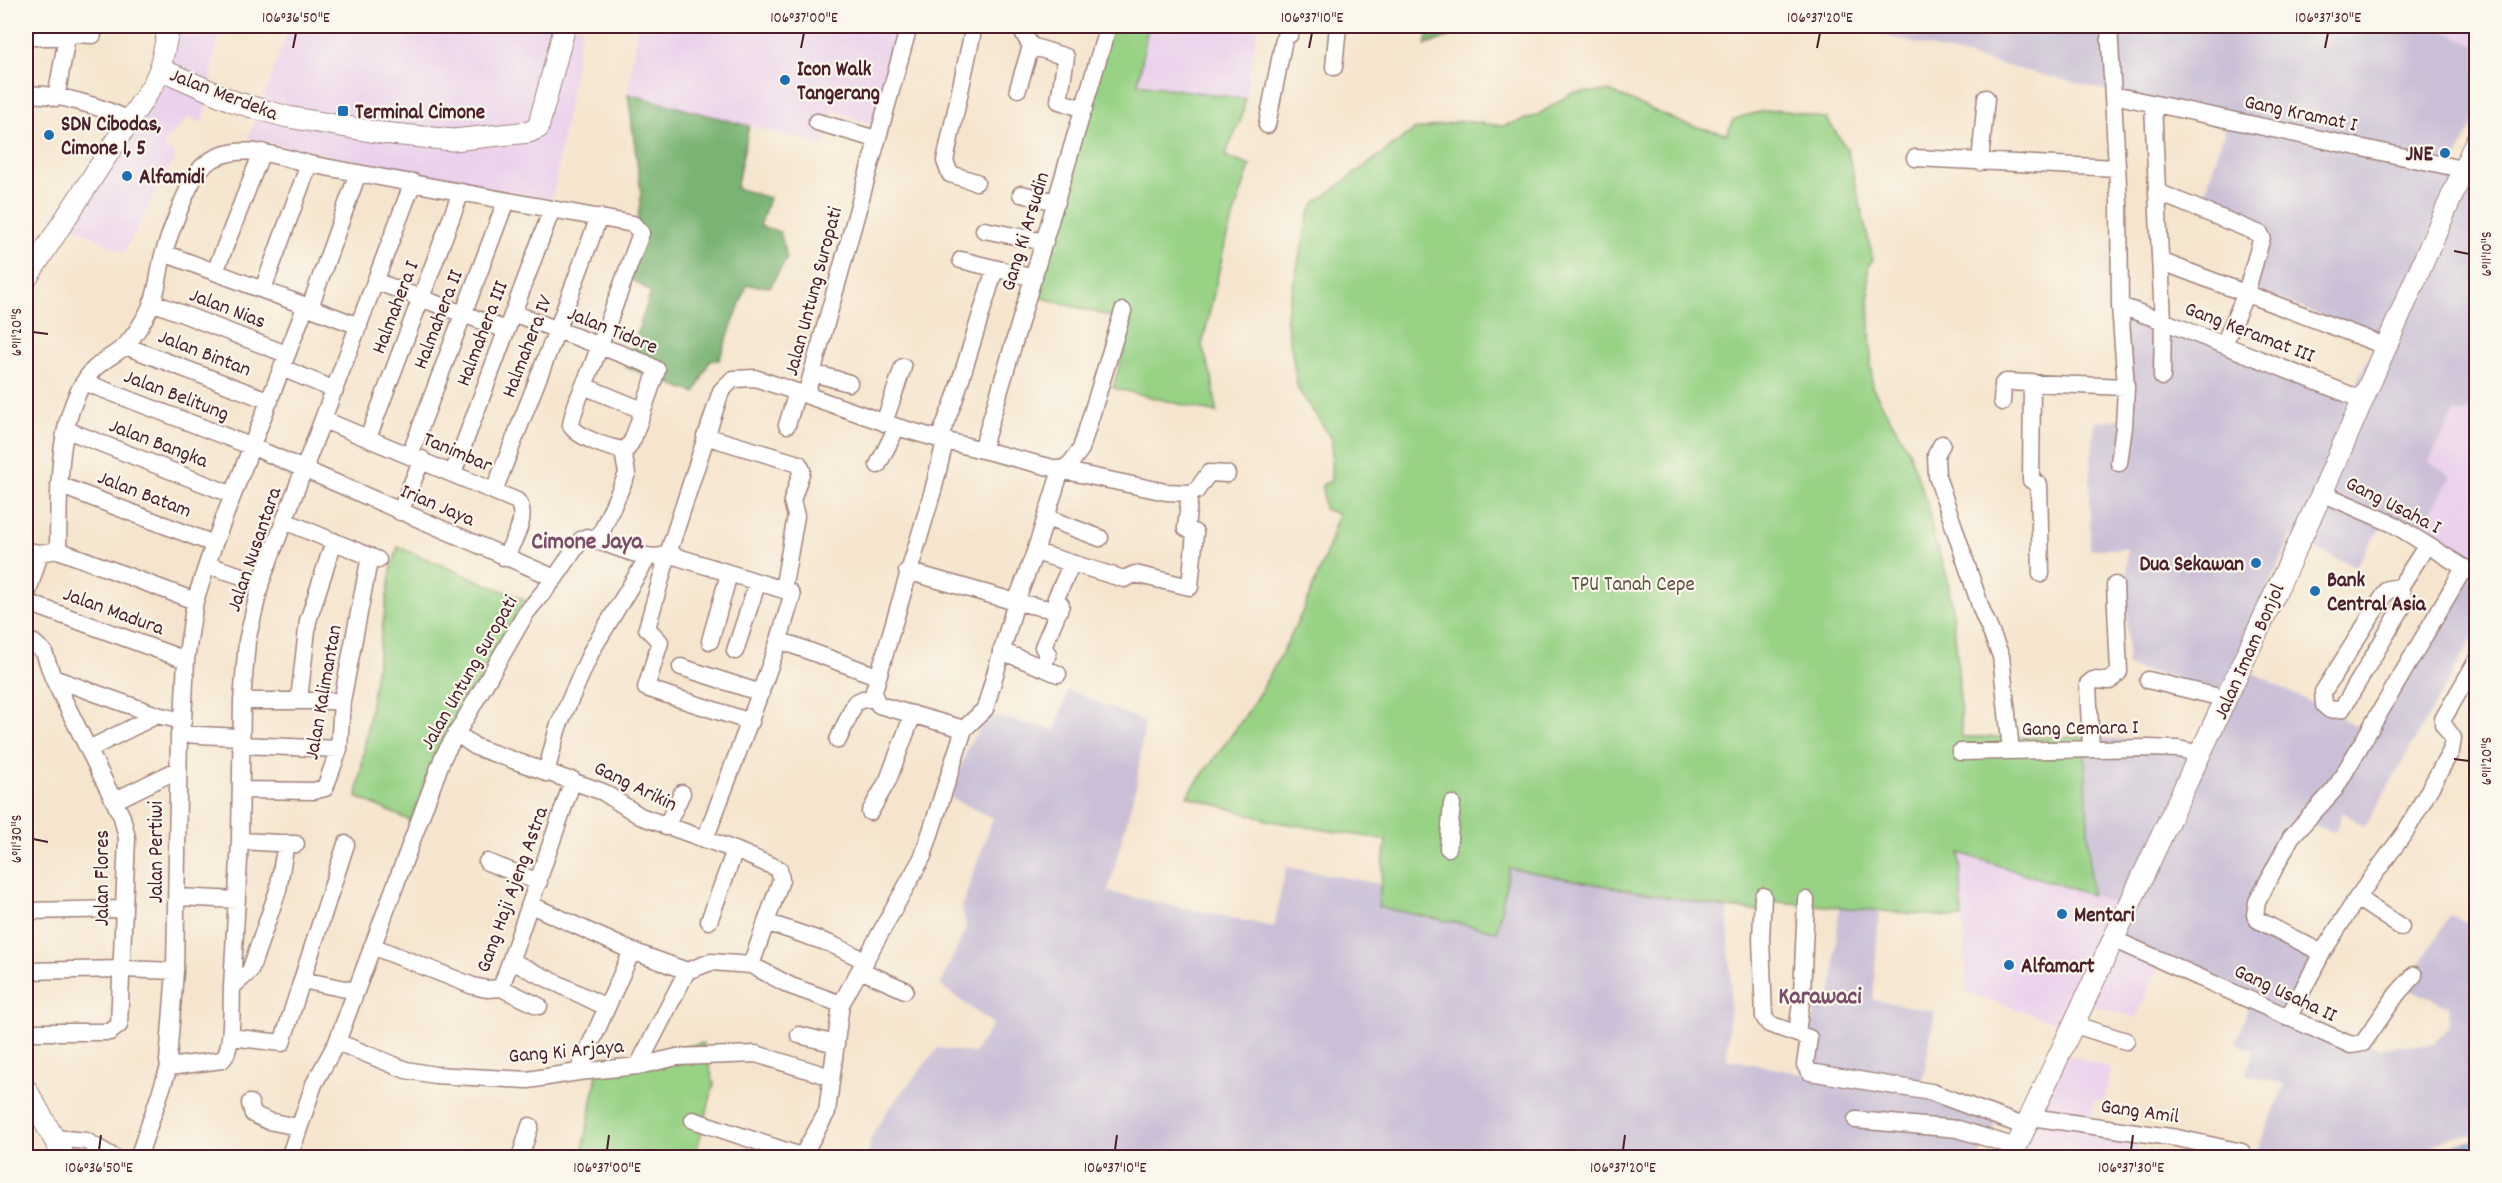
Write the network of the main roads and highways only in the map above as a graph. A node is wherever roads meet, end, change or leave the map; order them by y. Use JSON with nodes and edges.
{"nodes":[{"id":1,"x":169,"y":26,"type":"edge"},
{"id":2,"x":565,"y":26,"type":"edge"},
{"id":3,"x":160,"y":69,"type":"junction"},
{"id":4,"x":2476,"y":141,"type":"edge"},
{"id":5,"x":2470,"y":170,"type":"edge"},
{"id":6,"x":26,"y":278,"type":"edge"},
{"id":7,"x":26,"y":1089,"type":"edge"},
{"id":8,"x":2014,"y":1152,"type":"edge"},
{"id":9,"x":65,"y":1158,"type":"edge"}],
"edges":[{"from":1,"to":3,"type":"main road"},
{"from":2,"to":3,"type":"main road","name":"Jalan Merdeka"},
{"from":3,"to":6,"type":"main road"},
{"from":4,"to":5,"type":"main road","name":"Jalan Imam Bonjol"},
{"from":5,"to":8,"type":"main road","name":"Jalan Imam Bonjol"},
{"from":7,"to":9,"type":"main road"}]}
